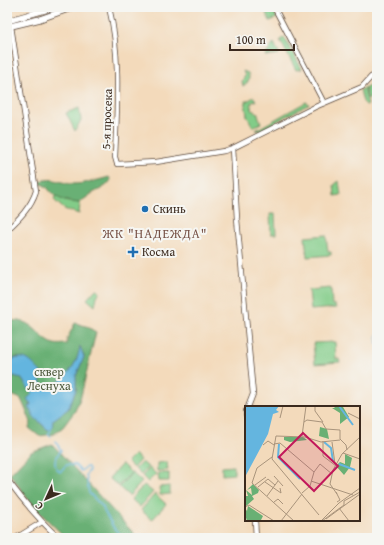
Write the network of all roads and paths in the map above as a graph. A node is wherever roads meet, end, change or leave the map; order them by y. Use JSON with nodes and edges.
{"nodes":[{"id":1,"x":55,"y":7,"type":"edge"},
{"id":2,"x":74,"y":7,"type":"edge"},
{"id":3,"x":109,"y":7,"type":"edge"},
{"id":4,"x":274,"y":7,"type":"edge"},
{"id":5,"x":7,"y":21,"type":"edge"},
{"id":6,"x":9,"y":27,"type":"edge"},
{"id":7,"x":377,"y":74,"type":"edge"},
{"id":8,"x":324,"y":103,"type":"junction"},
{"id":9,"x":233,"y":148,"type":"junction"},
{"id":10,"x":7,"y":230,"type":"edge"},
{"id":11,"x":248,"y":406,"type":"edge"},
{"id":12,"x":7,"y":479,"type":"edge"},
{"id":13,"x":255,"y":521,"type":"edge"},
{"id":14,"x":42,"y":522,"type":"junction"},
{"id":15,"x":16,"y":538,"type":"edge"},
{"id":16,"x":59,"y":538,"type":"edge"},
{"id":17,"x":256,"y":538,"type":"edge"}],
"edges":[{"from":1,"to":5,"type":"main road"},
{"from":2,"to":6,"type":"main road"},
{"from":3,"to":9,"type":"street","name":"5-я просека"},
{"from":4,"to":8,"type":"street"},
{"from":6,"to":10,"type":"street"},
{"from":7,"to":8,"type":"street","name":"5-я просека"},
{"from":8,"to":9,"type":"street","name":"5-я просека"},
{"from":9,"to":11,"type":"street"},
{"from":12,"to":14,"type":"street"},
{"from":13,"to":17,"type":"street"},
{"from":14,"to":15,"type":"street"},
{"from":14,"to":16,"type":"street"}]}
